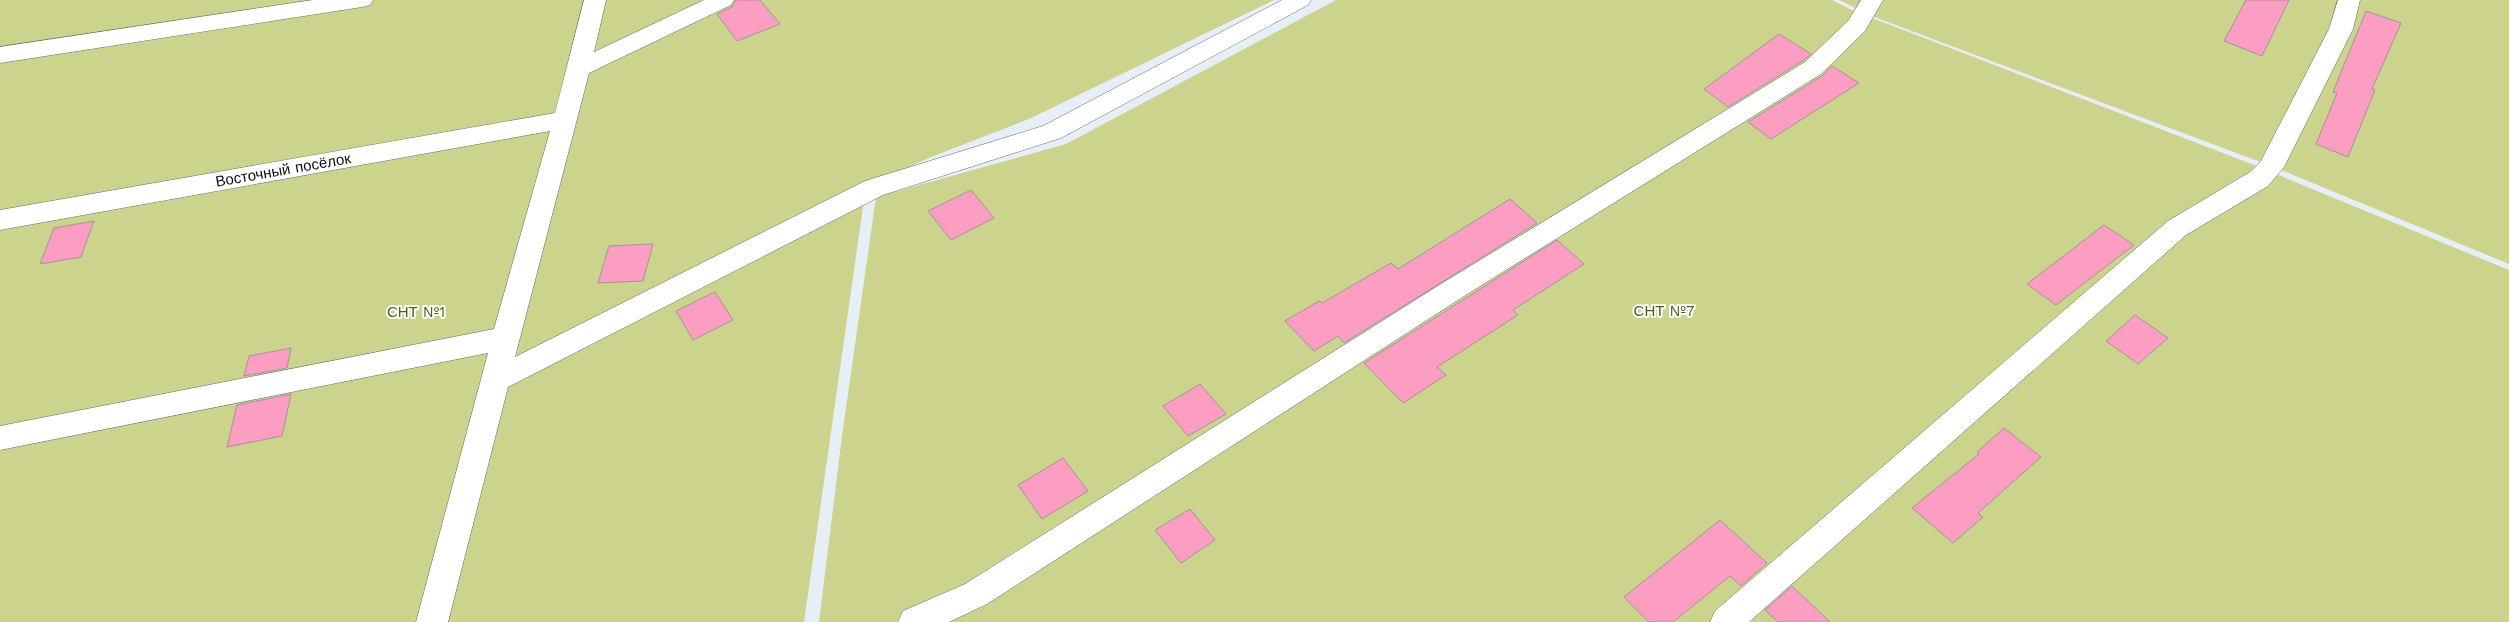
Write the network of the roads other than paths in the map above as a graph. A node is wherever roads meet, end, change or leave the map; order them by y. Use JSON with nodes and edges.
{"nodes":[{"id":1,"x":362,"y":0,"type":"edge"},
{"id":2,"x":595,"y":0,"type":"edge"},
{"id":3,"x":723,"y":0,"type":"edge"},
{"id":4,"x":1300,"y":0,"type":"edge"},
{"id":5,"x":1872,"y":0,"type":"edge"},
{"id":6,"x":2349,"y":0,"type":"edge"},
{"id":7,"x":0,"y":55,"type":"edge"},
{"id":8,"x":578,"y":69,"type":"junction"},
{"id":9,"x":566,"y":120,"type":"junction"},
{"id":10,"x":0,"y":220,"type":"edge"},
{"id":11,"x":505,"y":338,"type":"junction"},
{"id":12,"x":496,"y":380,"type":"junction"},
{"id":13,"x":0,"y":438,"type":"edge"},
{"id":14,"x":428,"y":621,"type":"edge"},
{"id":15,"x":914,"y":622,"type":"edge"},
{"id":16,"x":1726,"y":622,"type":"edge"}],
"edges":[{"from":1,"to":7,"type":"street"},
{"from":2,"to":8,"type":"street"},
{"from":3,"to":8,"type":"street"},
{"from":4,"to":12,"type":"street"},
{"from":5,"to":15,"type":"street"},
{"from":6,"to":16,"type":"street"},
{"from":8,"to":9,"type":"street"},
{"from":9,"to":10,"type":"street","name":"Восточный посёлок"},
{"from":9,"to":11,"type":"street"},
{"from":11,"to":12,"type":"street"},
{"from":11,"to":13,"type":"street"},
{"from":12,"to":14,"type":"street"}]}
